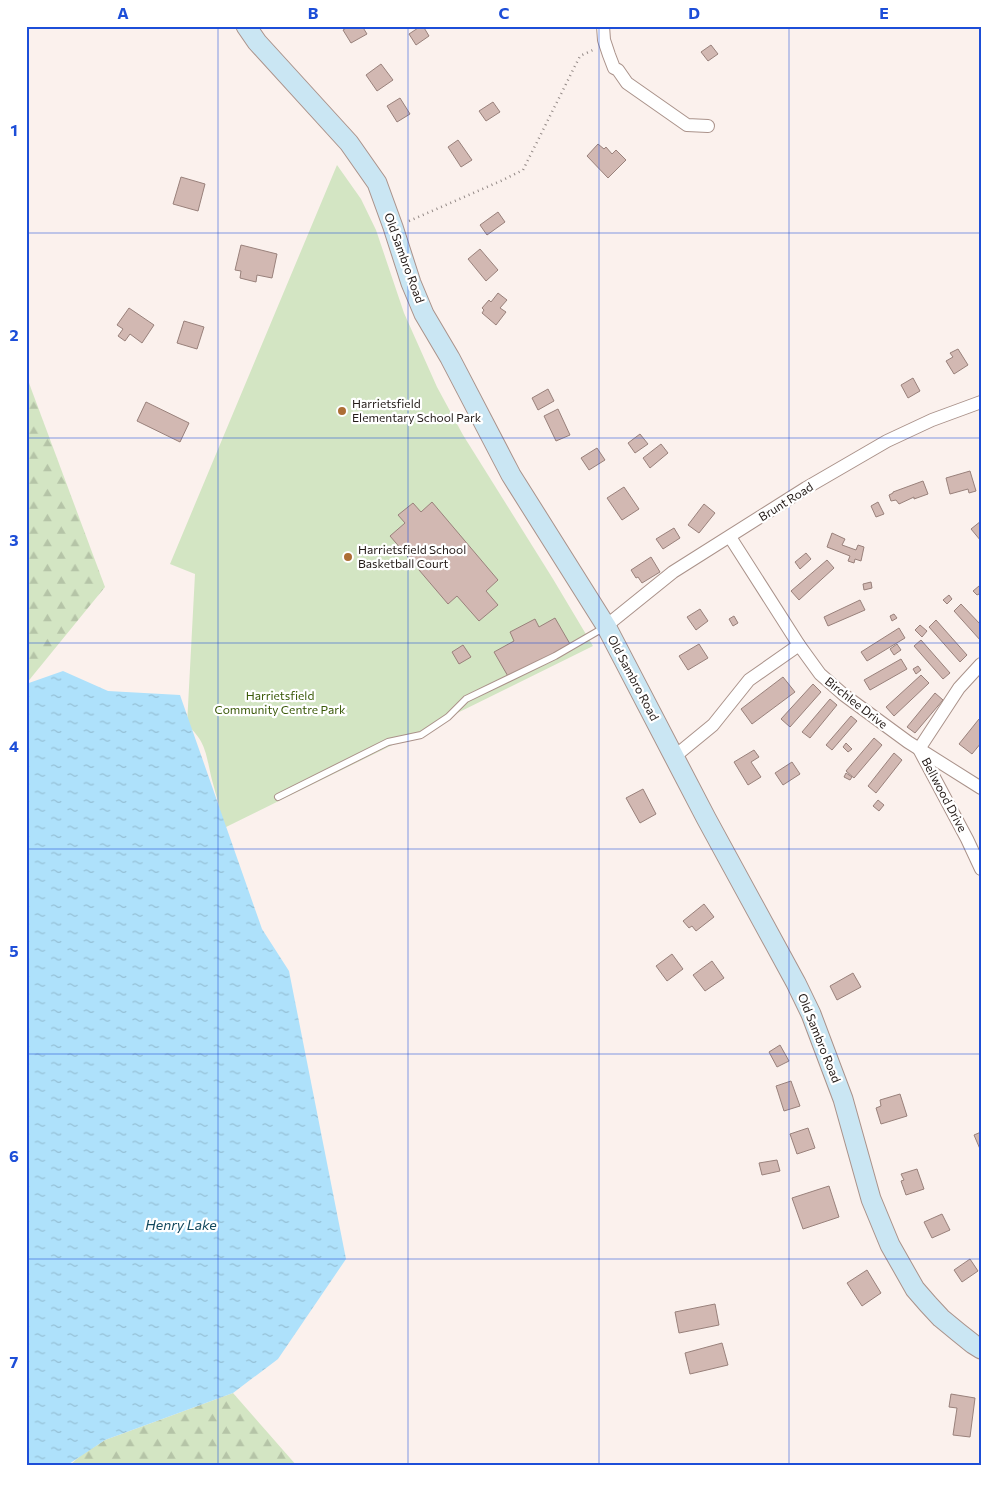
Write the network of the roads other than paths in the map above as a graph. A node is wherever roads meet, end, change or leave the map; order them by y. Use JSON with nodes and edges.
{"nodes":[{"id":1,"x":246,"y":26,"type":"edge"},
{"id":2,"x":603,"y":26,"type":"edge"},
{"id":3,"x":708,"y":126,"type":"dead end"},
{"id":4,"x":981,"y":402,"type":"edge"},
{"id":5,"x":730,"y":537,"type":"junction"},
{"id":6,"x":606,"y":626,"type":"junction"},
{"id":7,"x":798,"y":645,"type":"junction"},
{"id":8,"x":981,"y":664,"type":"edge"},
{"id":9,"x":919,"y":749,"type":"junction"},
{"id":10,"x":674,"y":757,"type":"junction"},
{"id":11,"x":981,"y":788,"type":"edge"},
{"id":12,"x":278,"y":797,"type":"dead end"},
{"id":13,"x":981,"y":869,"type":"edge"},
{"id":14,"x":981,"y":1349,"type":"edge"}],
"edges":[{"from":1,"to":6,"type":"main road","name":"Old Sambro Road"},
{"from":2,"to":3,"type":"street"},
{"from":4,"to":5,"type":"street","name":"Brunt Road"},
{"from":5,"to":6,"type":"street","name":"Brunt Road"},
{"from":5,"to":7,"type":"street","name":"Birchlee Drive"},
{"from":6,"to":10,"type":"main road","name":"Old Sambro Road"},
{"from":6,"to":12,"type":"lane"},
{"from":7,"to":9,"type":"street","name":"Birchlee Drive"},
{"from":7,"to":10,"type":"street"},
{"from":8,"to":9,"type":"street"},
{"from":9,"to":11,"type":"street","name":"Birchlee Drive"},
{"from":9,"to":13,"type":"street","name":"Bellwood Drive"},
{"from":10,"to":14,"type":"main road","name":"Old Sambro Road"}]}
